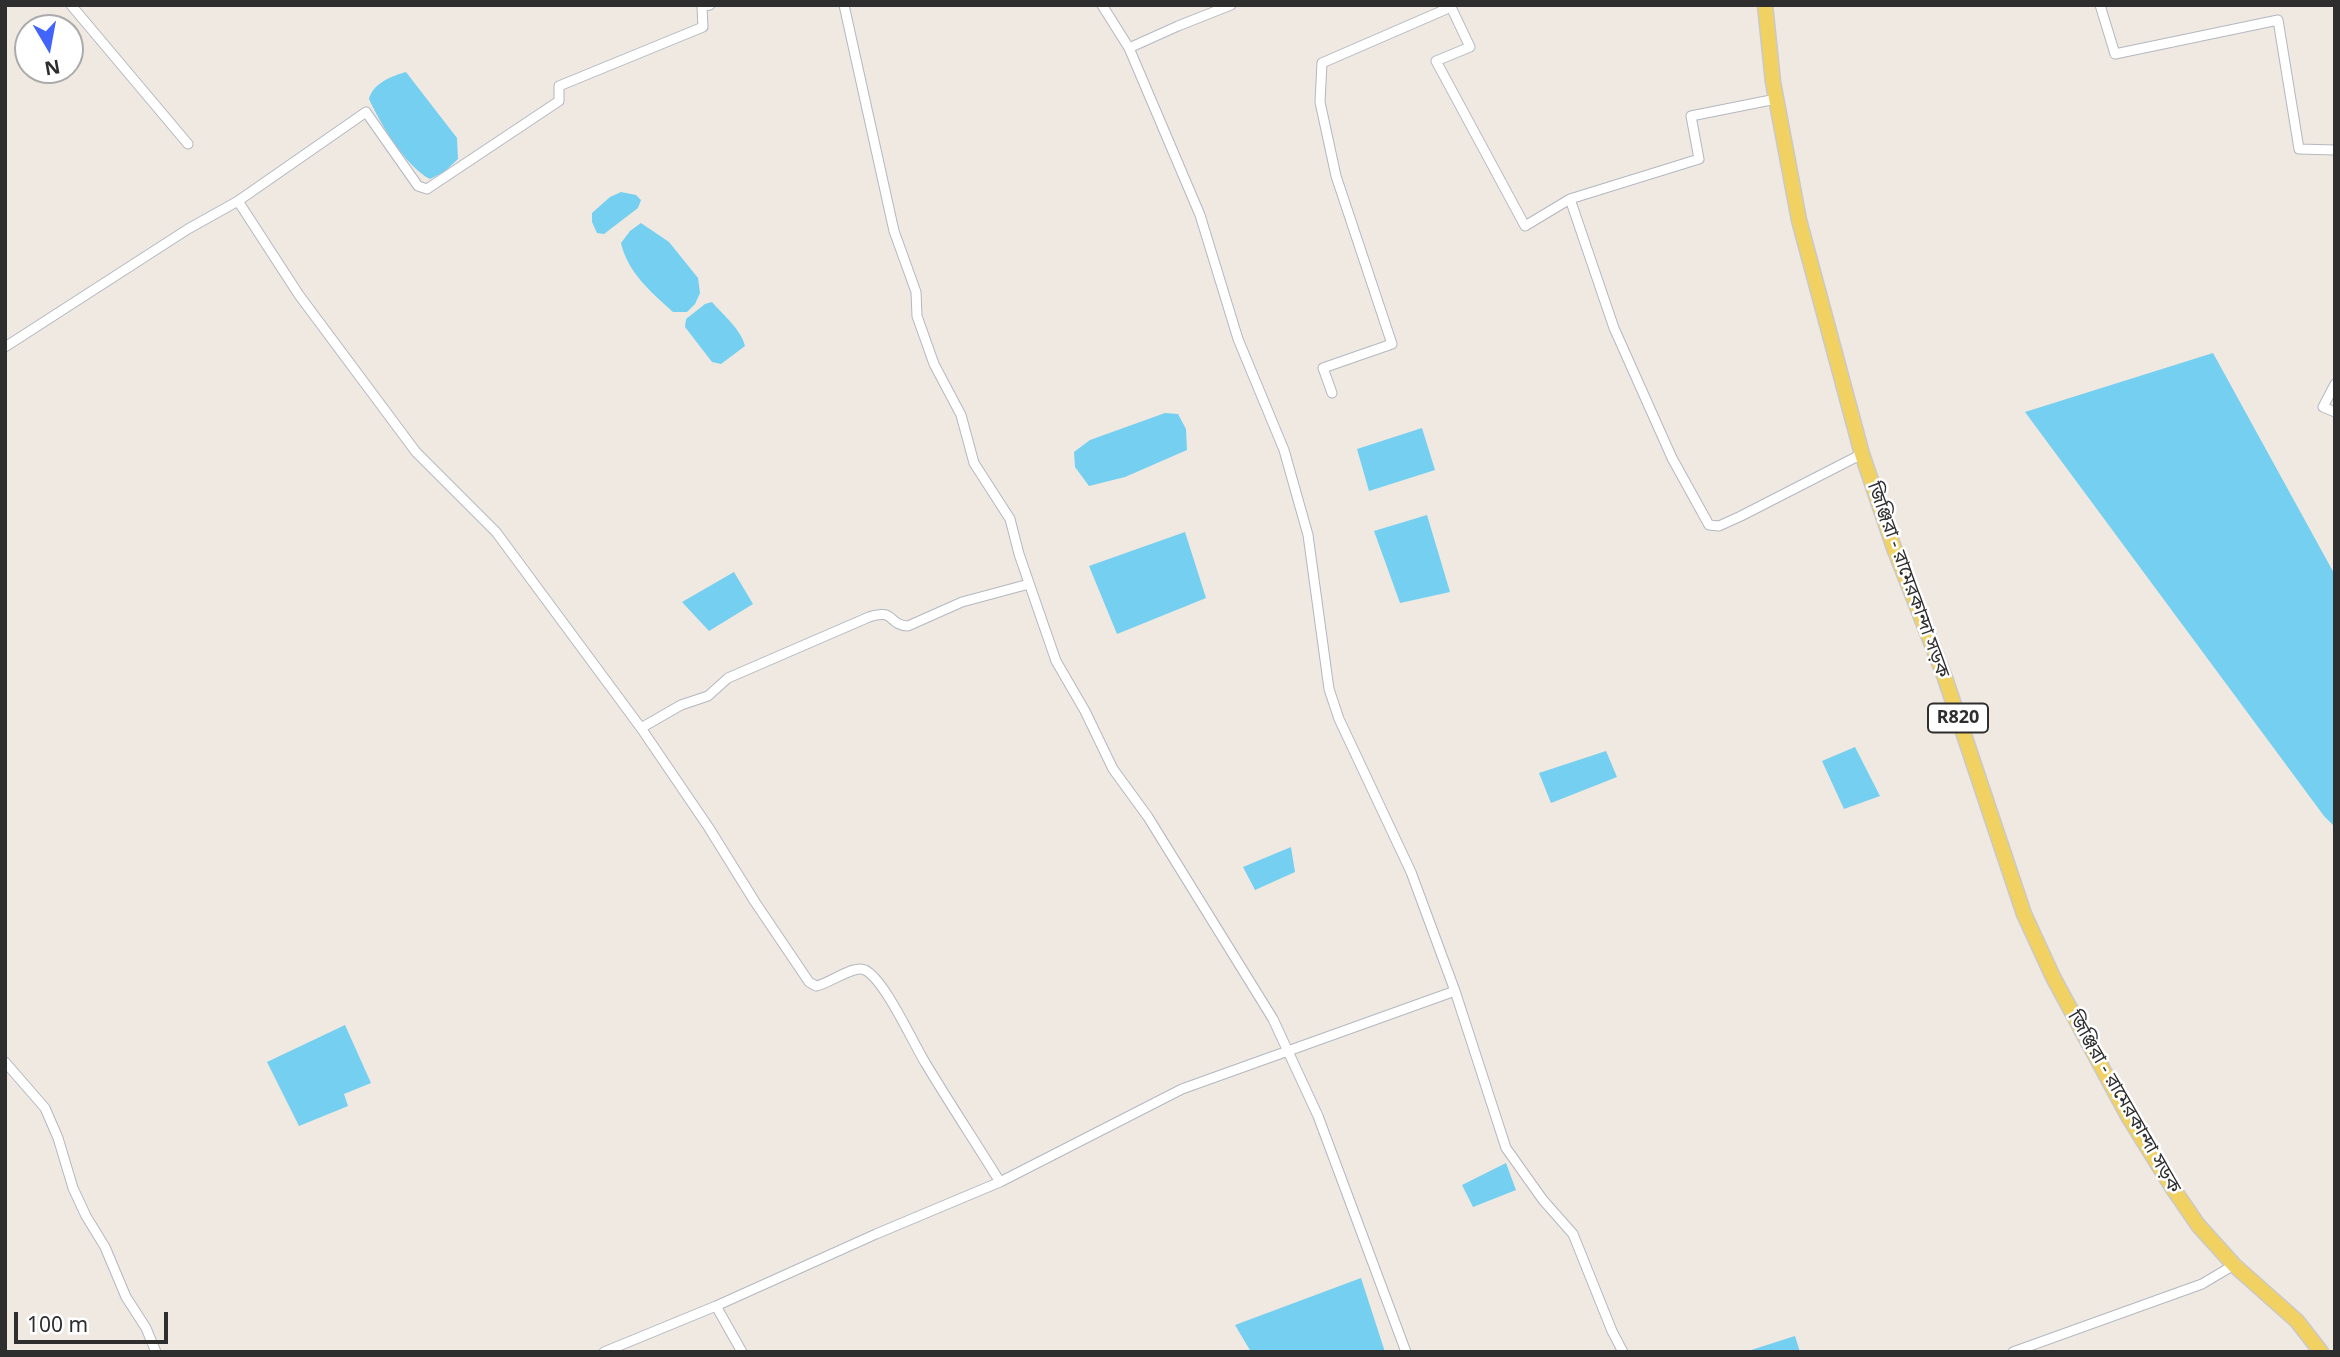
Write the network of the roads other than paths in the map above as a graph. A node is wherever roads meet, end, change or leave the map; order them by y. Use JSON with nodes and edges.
{"nodes":[{"id":1,"x":71,"y":5,"type":"edge"},
{"id":2,"x":710,"y":5,"type":"edge"},
{"id":3,"x":844,"y":5,"type":"edge"},
{"id":4,"x":1102,"y":5,"type":"edge"},
{"id":5,"x":1231,"y":5,"type":"edge"},
{"id":6,"x":1765,"y":5,"type":"edge"},
{"id":7,"x":2100,"y":5,"type":"edge"},
{"id":8,"x":1450,"y":6,"type":"edge"},
{"id":9,"x":1129,"y":48,"type":"junction"},
{"id":10,"x":1776,"y":99,"type":"junction"},
{"id":11,"x":188,"y":144,"type":"dead end"},
{"id":12,"x":2335,"y":150,"type":"edge"},
{"id":13,"x":1570,"y":199,"type":"junction"},
{"id":14,"x":238,"y":201,"type":"junction"},
{"id":15,"x":5,"y":347,"type":"edge"},
{"id":16,"x":2335,"y":384,"type":"edge"},
{"id":17,"x":1332,"y":393,"type":"dead end"},
{"id":18,"x":2335,"y":412,"type":"edge"},
{"id":19,"x":1862,"y":454,"type":"junction"},
{"id":20,"x":1028,"y":584,"type":"junction"},
{"id":21,"x":641,"y":728,"type":"junction"},
{"id":22,"x":1455,"y":991,"type":"junction"},
{"id":23,"x":5,"y":1062,"type":"edge"},
{"id":24,"x":1000,"y":1182,"type":"junction"},
{"id":25,"x":2234,"y":1265,"type":"junction"},
{"id":26,"x":716,"y":1306,"type":"junction"},
{"id":27,"x":156,"y":1352,"type":"edge"},
{"id":28,"x":604,"y":1352,"type":"edge"},
{"id":29,"x":742,"y":1352,"type":"edge"},
{"id":30,"x":1406,"y":1352,"type":"edge"},
{"id":31,"x":1623,"y":1352,"type":"edge"},
{"id":32,"x":2013,"y":1352,"type":"edge"},
{"id":33,"x":2321,"y":1352,"type":"edge"}],
"edges":[{"from":1,"to":11,"type":"street"},
{"from":2,"to":14,"type":"street"},
{"from":3,"to":20,"type":"street"},
{"from":4,"to":9,"type":"street"},
{"from":5,"to":9,"type":"street"},
{"from":6,"to":10,"type":"main road","name":"জিঞ্জিরা - রামেরকান্দা সড়ক","number":"R820"},
{"from":7,"to":12,"type":"street"},
{"from":8,"to":13,"type":"street"},
{"from":8,"to":17,"type":"street"},
{"from":9,"to":22,"type":"street"},
{"from":10,"to":13,"type":"street"},
{"from":10,"to":19,"type":"main road","name":"জিঞ্জিরা - রামেরকান্দা সড়ক","number":"R820"},
{"from":13,"to":19,"type":"street"},
{"from":14,"to":15,"type":"street"},
{"from":14,"to":21,"type":"street"},
{"from":16,"to":18,"type":"street"},
{"from":19,"to":25,"type":"main road","name":"জিঞ্জিরা - রামেরকান্দা সড়ক","number":"R820"},
{"from":20,"to":21,"type":"street"},
{"from":20,"to":30,"type":"street"},
{"from":21,"to":24,"type":"street"},
{"from":22,"to":24,"type":"street"},
{"from":22,"to":31,"type":"street"},
{"from":23,"to":27,"type":"street"},
{"from":24,"to":26,"type":"street"},
{"from":25,"to":32,"type":"street"},
{"from":25,"to":33,"type":"main road","name":"জিঞ্জিরা - রামেরকান্দা সড়ক","number":"R820"},
{"from":26,"to":28,"type":"street"},
{"from":26,"to":29,"type":"street"}]}
